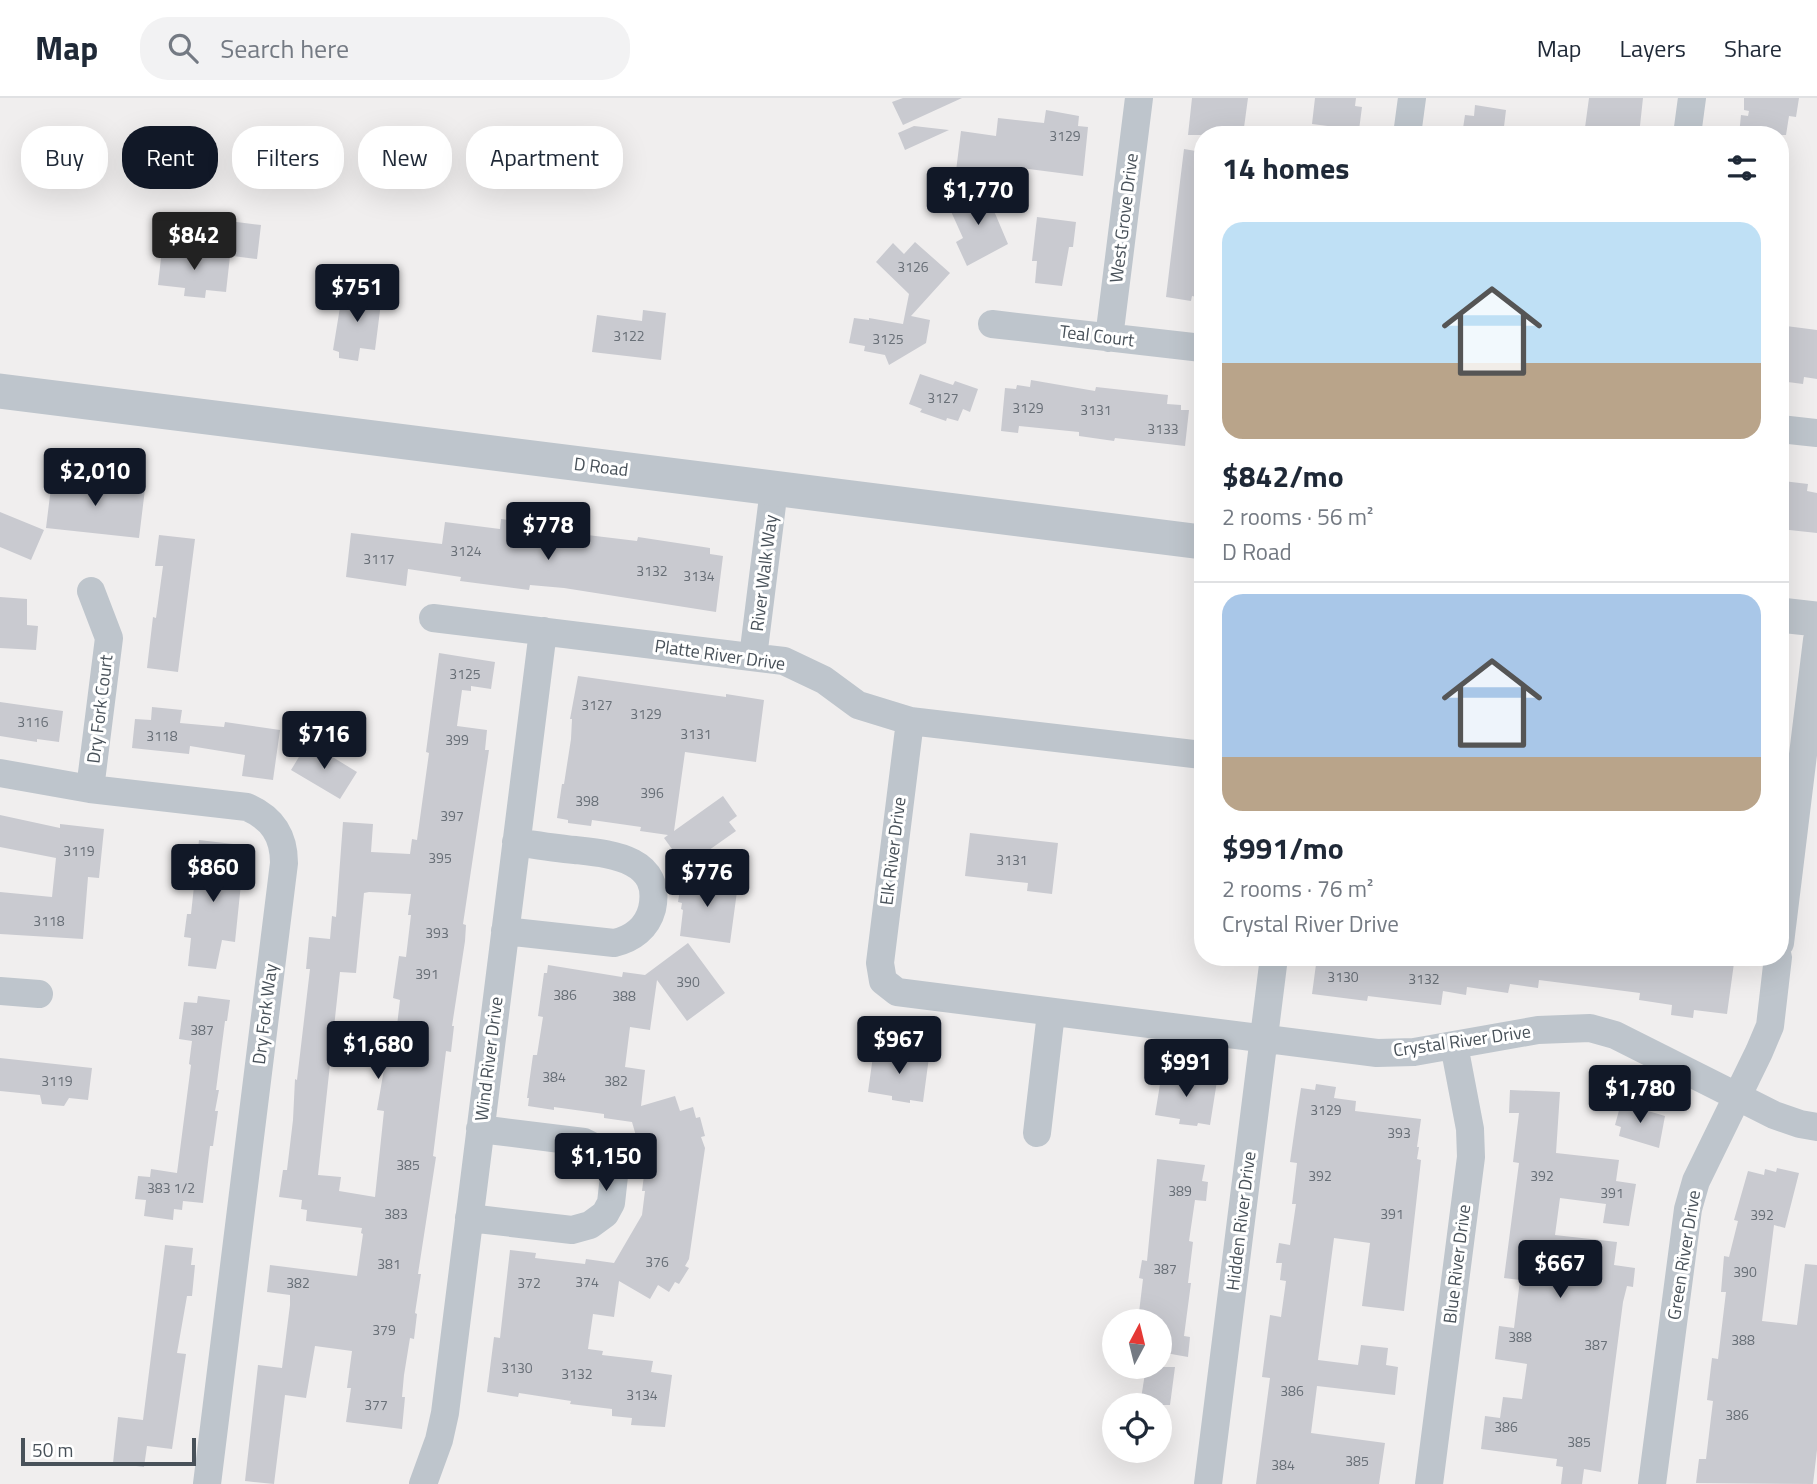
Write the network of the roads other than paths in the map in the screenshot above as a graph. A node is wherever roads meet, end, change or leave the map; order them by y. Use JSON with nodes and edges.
{"nodes":[{"id":1,"x":1139,"y":98,"type":"edge"},
{"id":2,"x":1412,"y":98,"type":"edge"},
{"id":3,"x":1692,"y":98,"type":"edge"},
{"id":4,"x":1408,"y":126,"type":"edge"},
{"id":5,"x":1688,"y":126,"type":"edge"},
{"id":6,"x":992,"y":324,"type":"dead end"},
{"id":7,"x":1109,"y":338,"type":"junction"},
{"id":8,"x":1194,"y":347,"type":"edge"},
{"id":9,"x":0,"y":391,"type":"edge"},
{"id":10,"x":1789,"y":430,"type":"edge"},
{"id":11,"x":1817,"y":433,"type":"edge"},
{"id":12,"x":774,"y":489,"type":"junction"},
{"id":13,"x":1194,"y":541,"type":"edge"},
{"id":14,"x":91,"y":591,"type":"dead end"},
{"id":15,"x":1789,"y":616,"type":"edge"},
{"id":16,"x":433,"y":618,"type":"dead end"},
{"id":17,"x":1817,"y":619,"type":"edge"},
{"id":18,"x":543,"y":631,"type":"junction"},
{"id":19,"x":1817,"y":640,"type":"edge"},
{"id":20,"x":753,"y":657,"type":"junction"},
{"id":21,"x":910,"y":721,"type":"junction"},
{"id":22,"x":1194,"y":754,"type":"edge"},
{"id":23,"x":0,"y":773,"type":"edge"},
{"id":24,"x":90,"y":789,"type":"junction"},
{"id":25,"x":1798,"y":793,"type":"edge"},
{"id":26,"x":516,"y":842,"type":"junction"},
{"id":27,"x":1789,"y":868,"type":"edge"},
{"id":28,"x":505,"y":931,"type":"junction"},
{"id":29,"x":1274,"y":966,"type":"edge"},
{"id":30,"x":1777,"y":966,"type":"edge"},
{"id":31,"x":883,"y":981,"type":"joint"},
{"id":32,"x":0,"y":991,"type":"edge"},
{"id":33,"x":39,"y":994,"type":"dead end"},
{"id":34,"x":1051,"y":1013,"type":"junction"},
{"id":35,"x":1264,"y":1039,"type":"junction"},
{"id":36,"x":1454,"y":1045,"type":"junction"},
{"id":37,"x":1738,"y":1096,"type":"junction"},
{"id":38,"x":1817,"y":1127,"type":"edge"},
{"id":39,"x":480,"y":1129,"type":"junction"},
{"id":40,"x":1037,"y":1133,"type":"dead end"},
{"id":41,"x":469,"y":1218,"type":"junction"},
{"id":42,"x":207,"y":1484,"type":"edge"},
{"id":43,"x":423,"y":1484,"type":"edge"},
{"id":44,"x":1208,"y":1484,"type":"edge"},
{"id":45,"x":1429,"y":1484,"type":"edge"},
{"id":46,"x":1652,"y":1484,"type":"edge"}],
"edges":[{"from":1,"to":7,"type":"street","name":"West Grove Drive"},
{"from":2,"to":4,"type":"street"},
{"from":3,"to":5,"type":"street"},
{"from":6,"to":7,"type":"street","name":"Teal Court"},
{"from":7,"to":8,"type":"street","name":"Teal Court"},
{"from":9,"to":12,"type":"street","name":"D Road"},
{"from":10,"to":11,"type":"street"},
{"from":12,"to":13,"type":"street","name":"D Road"},
{"from":12,"to":20,"type":"street","name":"River Walk Way"},
{"from":14,"to":24,"type":"street","name":"Dry Fork Court"},
{"from":15,"to":17,"type":"street"},
{"from":16,"to":18,"type":"street","name":"Platte River Drive"},
{"from":18,"to":20,"type":"street","name":"Platte River Drive"},
{"from":18,"to":26,"type":"street","name":"Wind River Drive"},
{"from":19,"to":25,"type":"street"},
{"from":20,"to":21,"type":"street","name":"Platte River Drive"},
{"from":21,"to":22,"type":"street","name":"Platte River Drive"},
{"from":21,"to":31,"type":"street","name":"Elk River Drive"},
{"from":23,"to":24,"type":"street","name":"Dry Fork Way"},
{"from":24,"to":42,"type":"street","name":"Dry Fork Way"},
{"from":25,"to":27,"type":"street"},
{"from":26,"to":28,"type":"street","name":"Wind River Drive"},
{"from":26,"to":28,"type":"street"},
{"from":28,"to":39,"type":"street","name":"Wind River Drive"},
{"from":29,"to":35,"type":"street","name":"Hidden River Drive"},
{"from":30,"to":37,"type":"street","name":"Green River Drive"},
{"from":31,"to":34,"type":"street","name":"Crystal River Drive"},
{"from":32,"to":33,"type":"street"},
{"from":34,"to":35,"type":"street","name":"Crystal River Drive"},
{"from":34,"to":40,"type":"street"},
{"from":35,"to":36,"type":"street","name":"Crystal River Drive"},
{"from":35,"to":44,"type":"street","name":"Hidden River Drive"},
{"from":36,"to":37,"type":"street","name":"Crystal River Drive"},
{"from":36,"to":45,"type":"street","name":"Blue River Drive"},
{"from":37,"to":38,"type":"street","name":"Crystal River Drive"},
{"from":37,"to":46,"type":"street","name":"Green River Drive"},
{"from":39,"to":41,"type":"street","name":"Wind River Drive"},
{"from":39,"to":41,"type":"street"},
{"from":41,"to":43,"type":"street","name":"Wind River Drive"}]}
